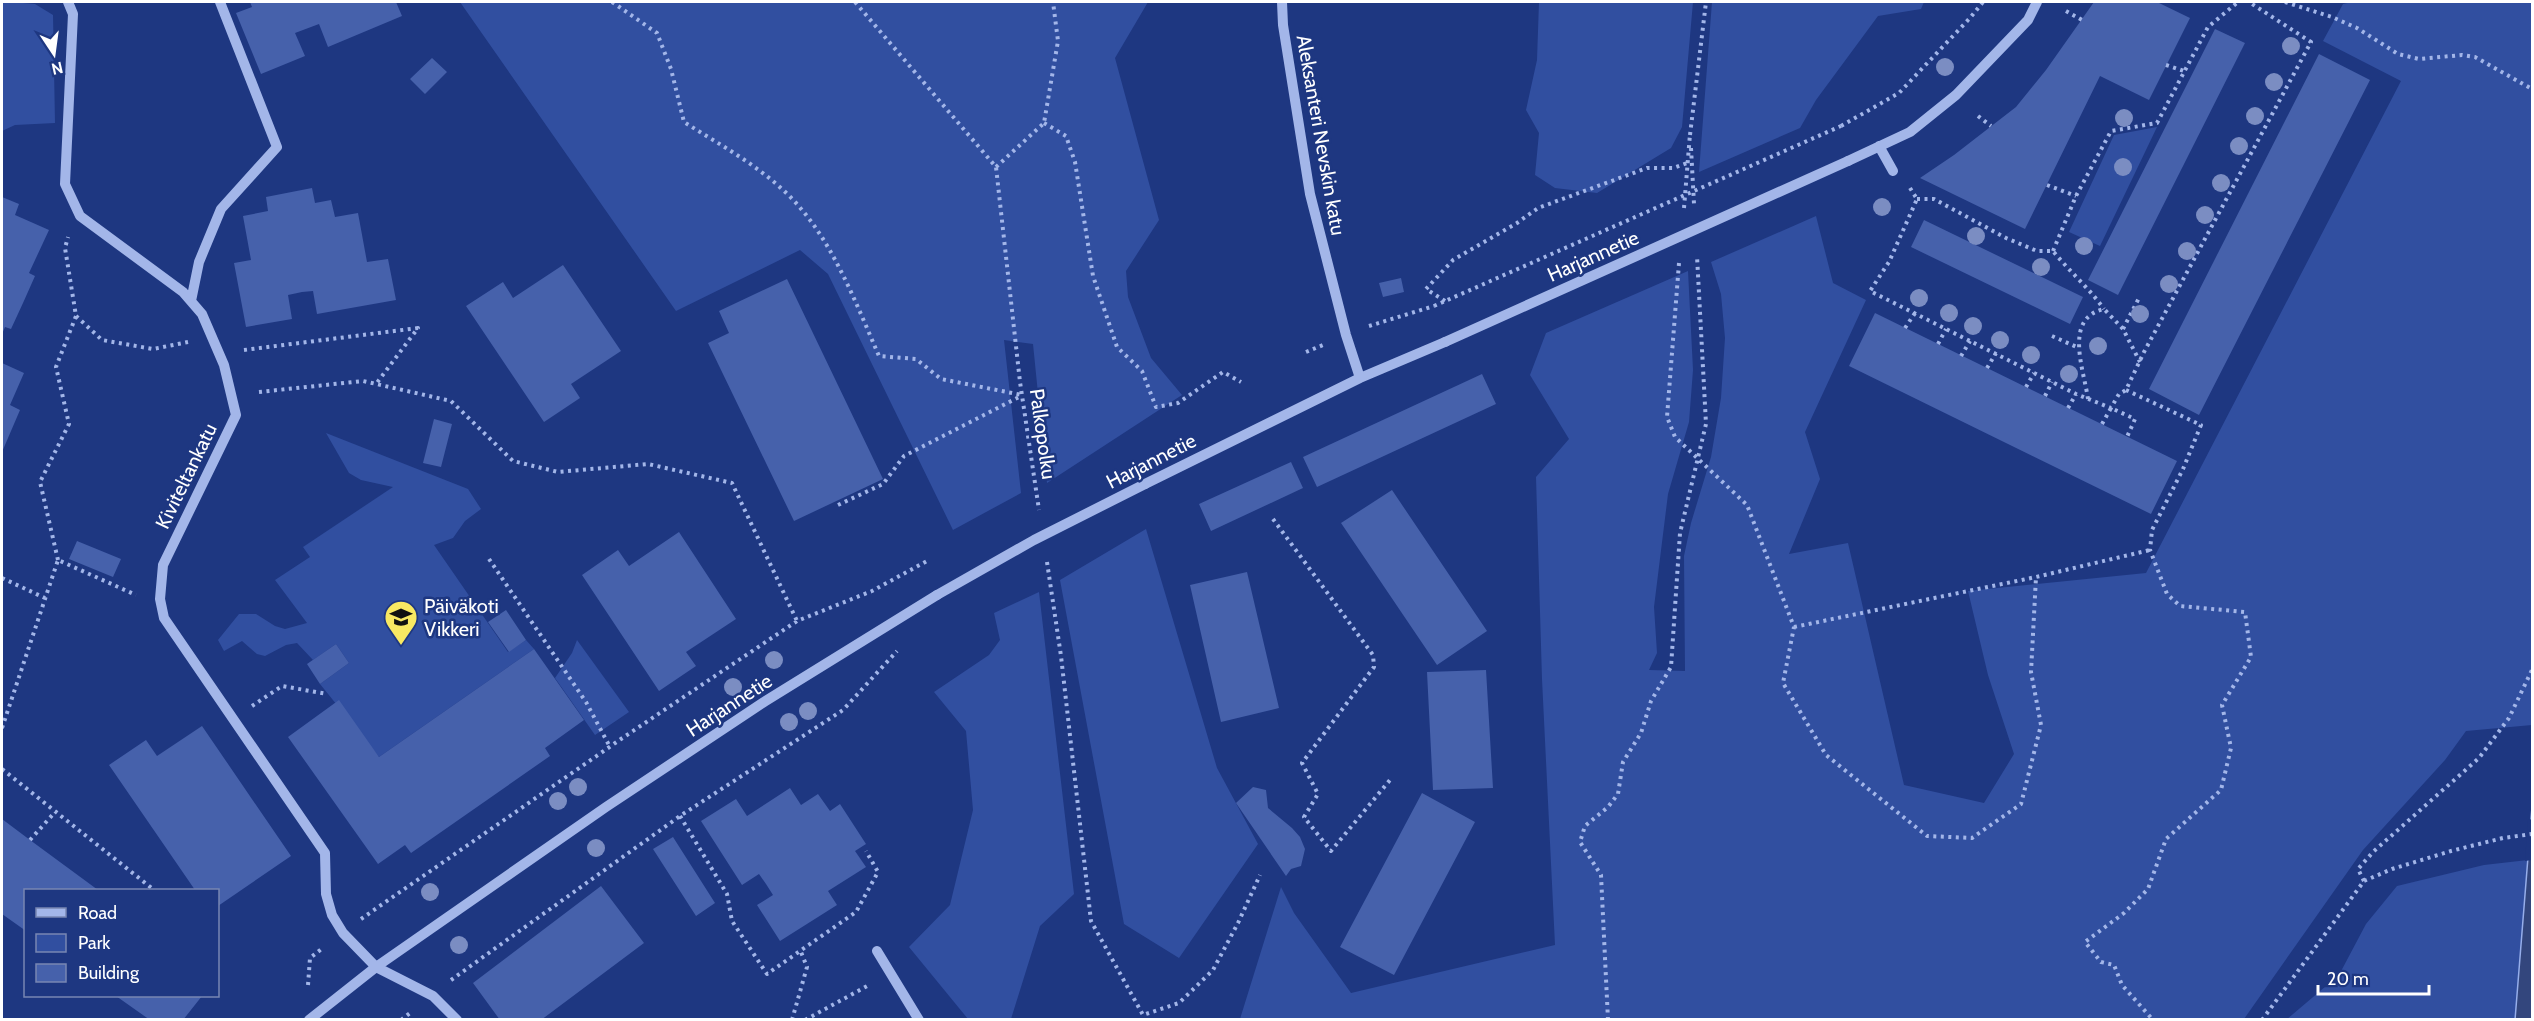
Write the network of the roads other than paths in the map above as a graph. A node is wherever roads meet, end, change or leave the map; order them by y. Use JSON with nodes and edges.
{"nodes":[{"id":1,"x":68,"y":2,"type":"edge"},
{"id":2,"x":220,"y":2,"type":"edge"},
{"id":3,"x":1282,"y":2,"type":"edge"},
{"id":4,"x":2037,"y":2,"type":"edge"},
{"id":5,"x":1880,"y":146,"type":"junction"},
{"id":6,"x":1893,"y":171,"type":"dead end"},
{"id":7,"x":191,"y":301,"type":"junction"},
{"id":8,"x":1360,"y":378,"type":"junction"},
{"id":9,"x":877,"y":951,"type":"dead end"},
{"id":10,"x":376,"y":967,"type":"junction"},
{"id":11,"x":309,"y":1020,"type":"edge"},
{"id":12,"x":457,"y":1020,"type":"edge"},
{"id":13,"x":919,"y":1020,"type":"edge"}],
"edges":[{"from":1,"to":7,"type":"street","name":"Kiviteltankatu"},
{"from":2,"to":7,"type":"street"},
{"from":3,"to":8,"type":"street","name":"Aleksanteri Nevskin katu"},
{"from":4,"to":5,"type":"street","name":"Harjannetie"},
{"from":5,"to":6,"type":"street"},
{"from":5,"to":8,"type":"street","name":"Harjannetie","bridge":true},
{"from":7,"to":10,"type":"street","name":"Kiviteltankatu"},
{"from":8,"to":10,"type":"street","name":"Harjannetie","bridge":true},
{"from":9,"to":13,"type":"street"},
{"from":10,"to":11,"type":"street","name":"Harjannetie"},
{"from":10,"to":12,"type":"street","name":"Kiviteltankatu"}]}
